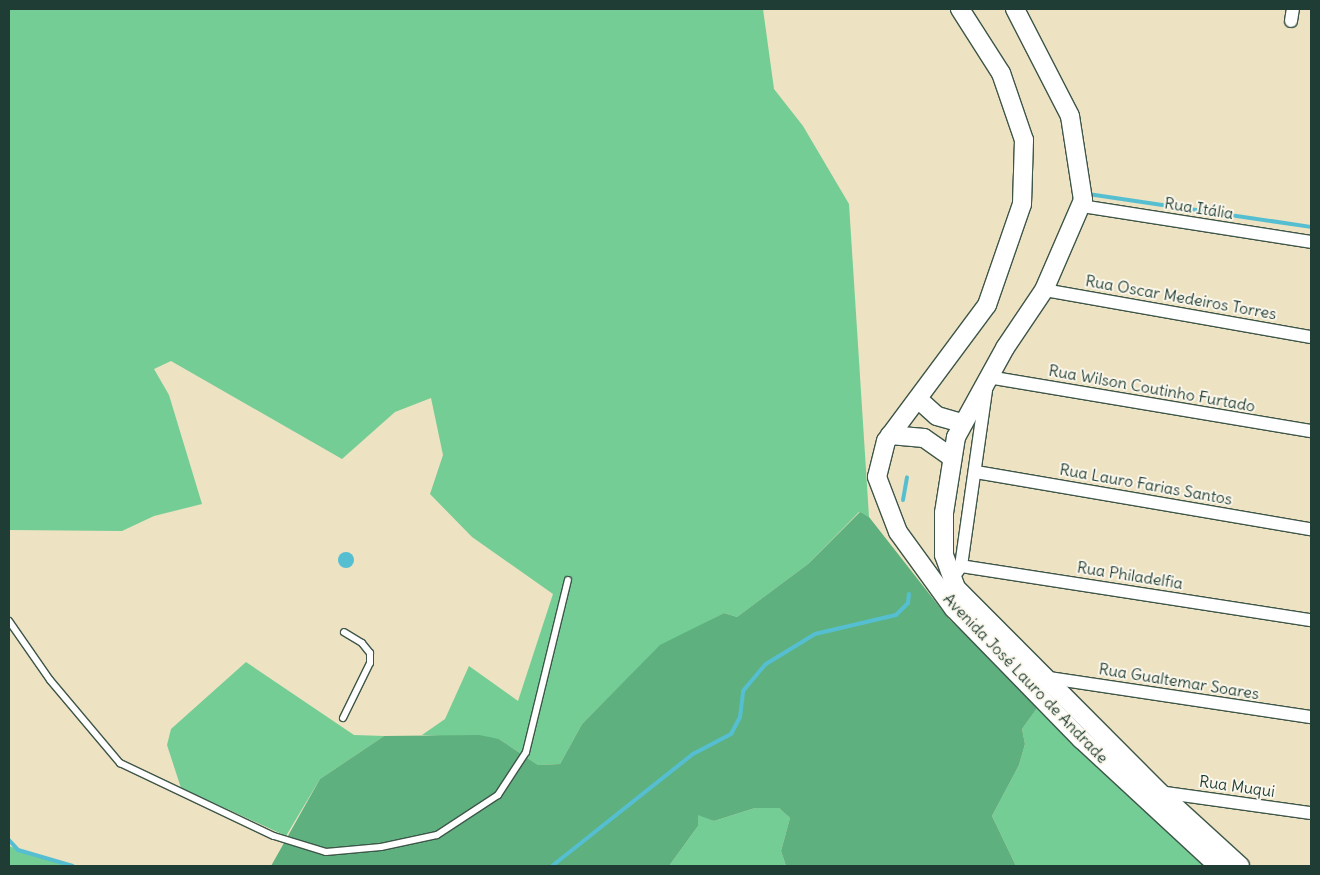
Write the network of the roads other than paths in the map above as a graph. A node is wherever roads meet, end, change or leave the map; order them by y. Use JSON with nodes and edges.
{"nodes":[{"id":1,"x":960,"y":9,"type":"edge"},
{"id":2,"x":1015,"y":9,"type":"edge"},
{"id":3,"x":1083,"y":197,"type":"junction"},
{"id":4,"x":1311,"y":242,"type":"edge"},
{"id":5,"x":1044,"y":290,"type":"junction"},
{"id":6,"x":1311,"y":337,"type":"edge"},
{"id":7,"x":988,"y":377,"type":"junction"},
{"id":8,"x":918,"y":399,"type":"junction"},
{"id":9,"x":962,"y":423,"type":"junction"},
{"id":10,"x":1311,"y":431,"type":"edge"},
{"id":11,"x":890,"y":435,"type":"junction"},
{"id":12,"x":950,"y":456,"type":"junction"},
{"id":13,"x":976,"y":472,"type":"junction"},
{"id":14,"x":1311,"y":529,"type":"edge"},
{"id":15,"x":961,"y":566,"type":"junction"},
{"id":16,"x":568,"y":580,"type":"dead end"},
{"id":17,"x":952,"y":581,"type":"junction"},
{"id":18,"x":1311,"y":620,"type":"edge"},
{"id":19,"x":9,"y":621,"type":"edge"},
{"id":20,"x":344,"y":632,"type":"dead end"},
{"id":21,"x":1043,"y":677,"type":"junction"},
{"id":22,"x":1311,"y":717,"type":"edge"},
{"id":23,"x":343,"y":718,"type":"dead end"},
{"id":24,"x":1158,"y":792,"type":"junction"},
{"id":25,"x":1311,"y":813,"type":"edge"},
{"id":26,"x":1218,"y":866,"type":"edge"},
{"id":27,"x":1240,"y":866,"type":"edge"}],
"edges":[{"from":1,"to":8,"type":"street","name":"Avenida José Lauro de Andrade"},
{"from":2,"to":3,"type":"street"},
{"from":3,"to":4,"type":"street","name":"Rua Itália"},
{"from":3,"to":5,"type":"street","name":"Avenida José Lauro de Andrade"},
{"from":5,"to":6,"type":"street","name":"Rua Oscar Medeiros Torres"},
{"from":5,"to":7,"type":"street","name":"Avenida José Lauro de Andrade"},
{"from":7,"to":9,"type":"street","name":"Avenida José Lauro de Andrade"},
{"from":7,"to":10,"type":"street","name":"Rua Wilson Coutinho Furtado"},
{"from":7,"to":13,"type":"street"},
{"from":8,"to":9,"type":"street"},
{"from":8,"to":11,"type":"street","name":"Avenida José Lauro de Andrade"},
{"from":9,"to":12,"type":"street","name":"Avenida José Lauro de Andrade"},
{"from":11,"to":12,"type":"street"},
{"from":11,"to":26,"type":"street","name":"Avenida José Lauro de Andrade"},
{"from":12,"to":17,"type":"street","name":"Avenida José Lauro de Andrade"},
{"from":13,"to":14,"type":"street","name":"Rua Lauro Farias Santos"},
{"from":13,"to":15,"type":"street"},
{"from":15,"to":17,"type":"street"},
{"from":15,"to":18,"type":"street","name":"Rua Philadelfia"},
{"from":16,"to":19,"type":"lane"},
{"from":17,"to":21,"type":"street","name":"Avenida José Lauro de Andrade"},
{"from":20,"to":23,"type":"lane"},
{"from":21,"to":22,"type":"street","name":"Rua Gualtemar Soares"},
{"from":21,"to":24,"type":"street","name":"Avenida José Lauro de Andrade"},
{"from":24,"to":25,"type":"street","name":"Rua Muqui"},
{"from":24,"to":27,"type":"street","name":"Avenida José Lauro de Andrade"}]}
